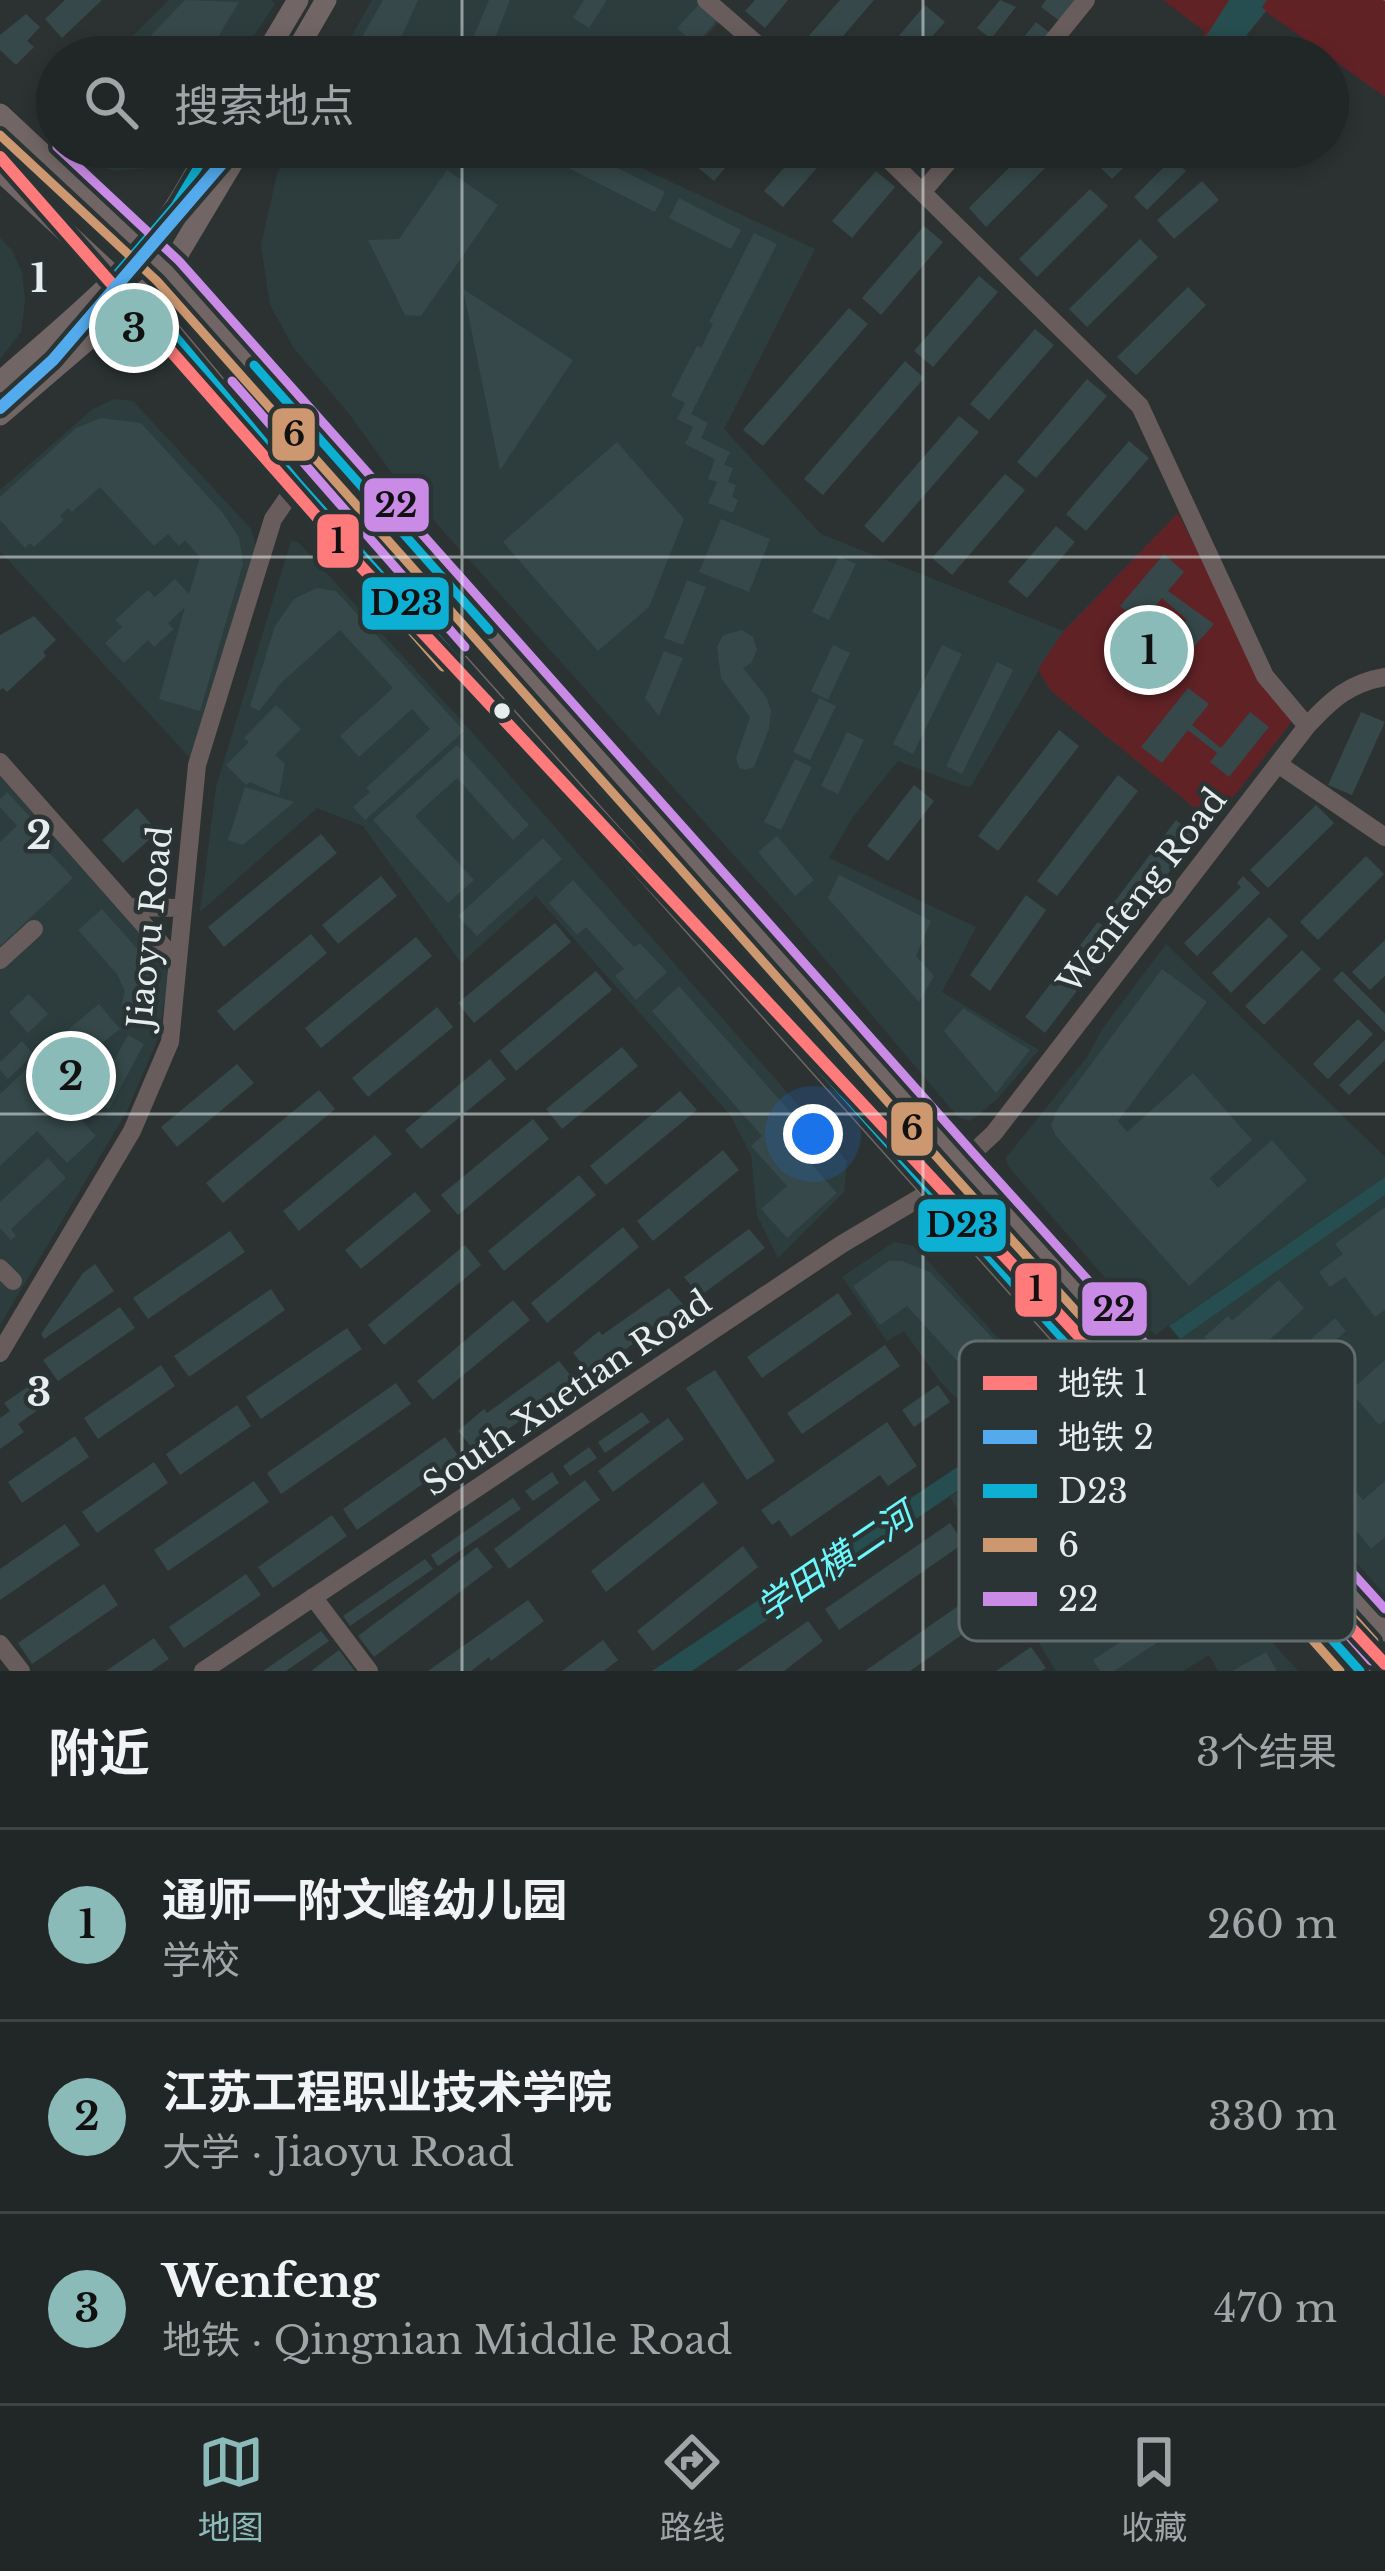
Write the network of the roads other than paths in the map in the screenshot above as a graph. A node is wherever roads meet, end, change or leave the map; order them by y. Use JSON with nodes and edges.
{"nodes":[{"id":1,"x":298,"y":0,"type":"edge"},
{"id":2,"x":326,"y":0,"type":"edge"},
{"id":3,"x":706,"y":0,"type":"edge"},
{"id":4,"x":1086,"y":0,"type":"edge"},
{"id":5,"x":277,"y":36,"type":"edge"},
{"id":6,"x":305,"y":36,"type":"edge"},
{"id":7,"x":748,"y":36,"type":"edge"},
{"id":8,"x":1057,"y":36,"type":"edge"},
{"id":9,"x":0,"y":114,"type":"edge"},
{"id":10,"x":36,"y":147,"type":"edge"},
{"id":11,"x":59,"y":168,"type":"edge"},
{"id":12,"x":198,"y":168,"type":"edge"},
{"id":13,"x":229,"y":168,"type":"edge"},
{"id":14,"x":899,"y":168,"type":"edge"},
{"id":15,"x":943,"y":168,"type":"edge"},
{"id":16,"x":0,"y":171,"type":"edge"},
{"id":17,"x":924,"y":190,"type":"junction"},
{"id":18,"x":144,"y":245,"type":"junction"},
{"id":19,"x":168,"y":271,"type":"junction"},
{"id":20,"x":116,"y":275,"type":"junction"},
{"id":21,"x":138,"y":297,"type":"junction"},
{"id":22,"x":0,"y":382,"type":"edge"},
{"id":23,"x":0,"y":415,"type":"edge"},
{"id":24,"x":298,"y":482,"type":"junction"},
{"id":25,"x":1385,"y":660,"type":"edge"},
{"id":26,"x":1385,"y":676,"type":"edge"},
{"id":27,"x":1336,"y":695,"type":"junction"},
{"id":28,"x":1307,"y":726,"type":"junction"},
{"id":29,"x":0,"y":762,"type":"edge"},
{"id":30,"x":1278,"y":764,"type":"junction"},
{"id":31,"x":1385,"y":837,"type":"edge"},
{"id":32,"x":130,"y":907,"type":"junction"},
{"id":33,"x":182,"y":908,"type":"junction"},
{"id":34,"x":34,"y":929,"type":"dead end"},
{"id":35,"x":0,"y":960,"type":"edge"},
{"id":36,"x":177,"y":962,"type":"junction"},
{"id":37,"x":963,"y":1164,"type":"junction"},
{"id":38,"x":933,"y":1190,"type":"junction"},
{"id":39,"x":1067,"y":1341,"type":"edge"},
{"id":40,"x":1123,"y":1341,"type":"edge"},
{"id":41,"x":0,"y":1353,"type":"edge"},
{"id":42,"x":313,"y":1597,"type":"junction"},
{"id":43,"x":1355,"y":1598,"type":"edge"},
{"id":44,"x":1385,"y":1631,"type":"edge"},
{"id":45,"x":1333,"y":1641,"type":"edge"},
{"id":46,"x":0,"y":1644,"type":"edge"},
{"id":47,"x":21,"y":1671,"type":"edge"},
{"id":48,"x":203,"y":1671,"type":"edge"},
{"id":49,"x":369,"y":1671,"type":"edge"},
{"id":50,"x":1360,"y":1671,"type":"edge"}],
"edges":[{"from":1,"to":5,"type":"main road"},
{"from":2,"to":6,"type":"main road"},
{"from":3,"to":7,"type":"street"},
{"from":4,"to":8,"type":"street"},
{"from":9,"to":10,"type":"main road"},
{"from":11,"to":18,"type":"main road"},
{"from":12,"to":18,"type":"main road"},
{"from":13,"to":19,"type":"main road"},
{"from":14,"to":17,"type":"street"},
{"from":15,"to":17,"type":"street"},
{"from":16,"to":20,"type":"main road"},
{"from":17,"to":28,"type":"street"},
{"from":18,"to":19,"type":"main road"},
{"from":18,"to":20,"type":"main road"},
{"from":19,"to":21,"type":"main road"},
{"from":19,"to":37,"type":"main road"},
{"from":20,"to":21,"type":"main road"},
{"from":20,"to":22,"type":"main road"},
{"from":21,"to":23,"type":"main road"},
{"from":21,"to":24,"type":"main road"},
{"from":24,"to":33,"type":"street","name":"Jiaoyu Road"},
{"from":24,"to":38,"type":"main road"},
{"from":25,"to":27,"type":"street"},
{"from":26,"to":27,"type":"street","name":"Wenfeng Road"},
{"from":27,"to":28,"type":"street","name":"Wenfeng Road"},
{"from":28,"to":30,"type":"street","name":"Wenfeng Road"},
{"from":29,"to":32,"type":"street"},
{"from":30,"to":31,"type":"street"},
{"from":30,"to":37,"type":"street","name":"Wenfeng Road"},
{"from":32,"to":33,"type":"street"},
{"from":32,"to":36,"type":"street"},
{"from":33,"to":36,"type":"street","name":"Jiaoyu Road"},
{"from":34,"to":35,"type":"street"},
{"from":36,"to":41,"type":"street","name":"Jiaoyu Road"},
{"from":37,"to":38,"type":"street","name":"South Xuetian Road"},
{"from":37,"to":40,"type":"main road"},
{"from":38,"to":39,"type":"main road"},
{"from":38,"to":42,"type":"street","name":"South Xuetian Road"},
{"from":42,"to":48,"type":"street","name":"South Xuetian Road"},
{"from":42,"to":49,"type":"street"},
{"from":43,"to":44,"type":"main road"},
{"from":45,"to":50,"type":"main road"},
{"from":46,"to":47,"type":"street"}]}
